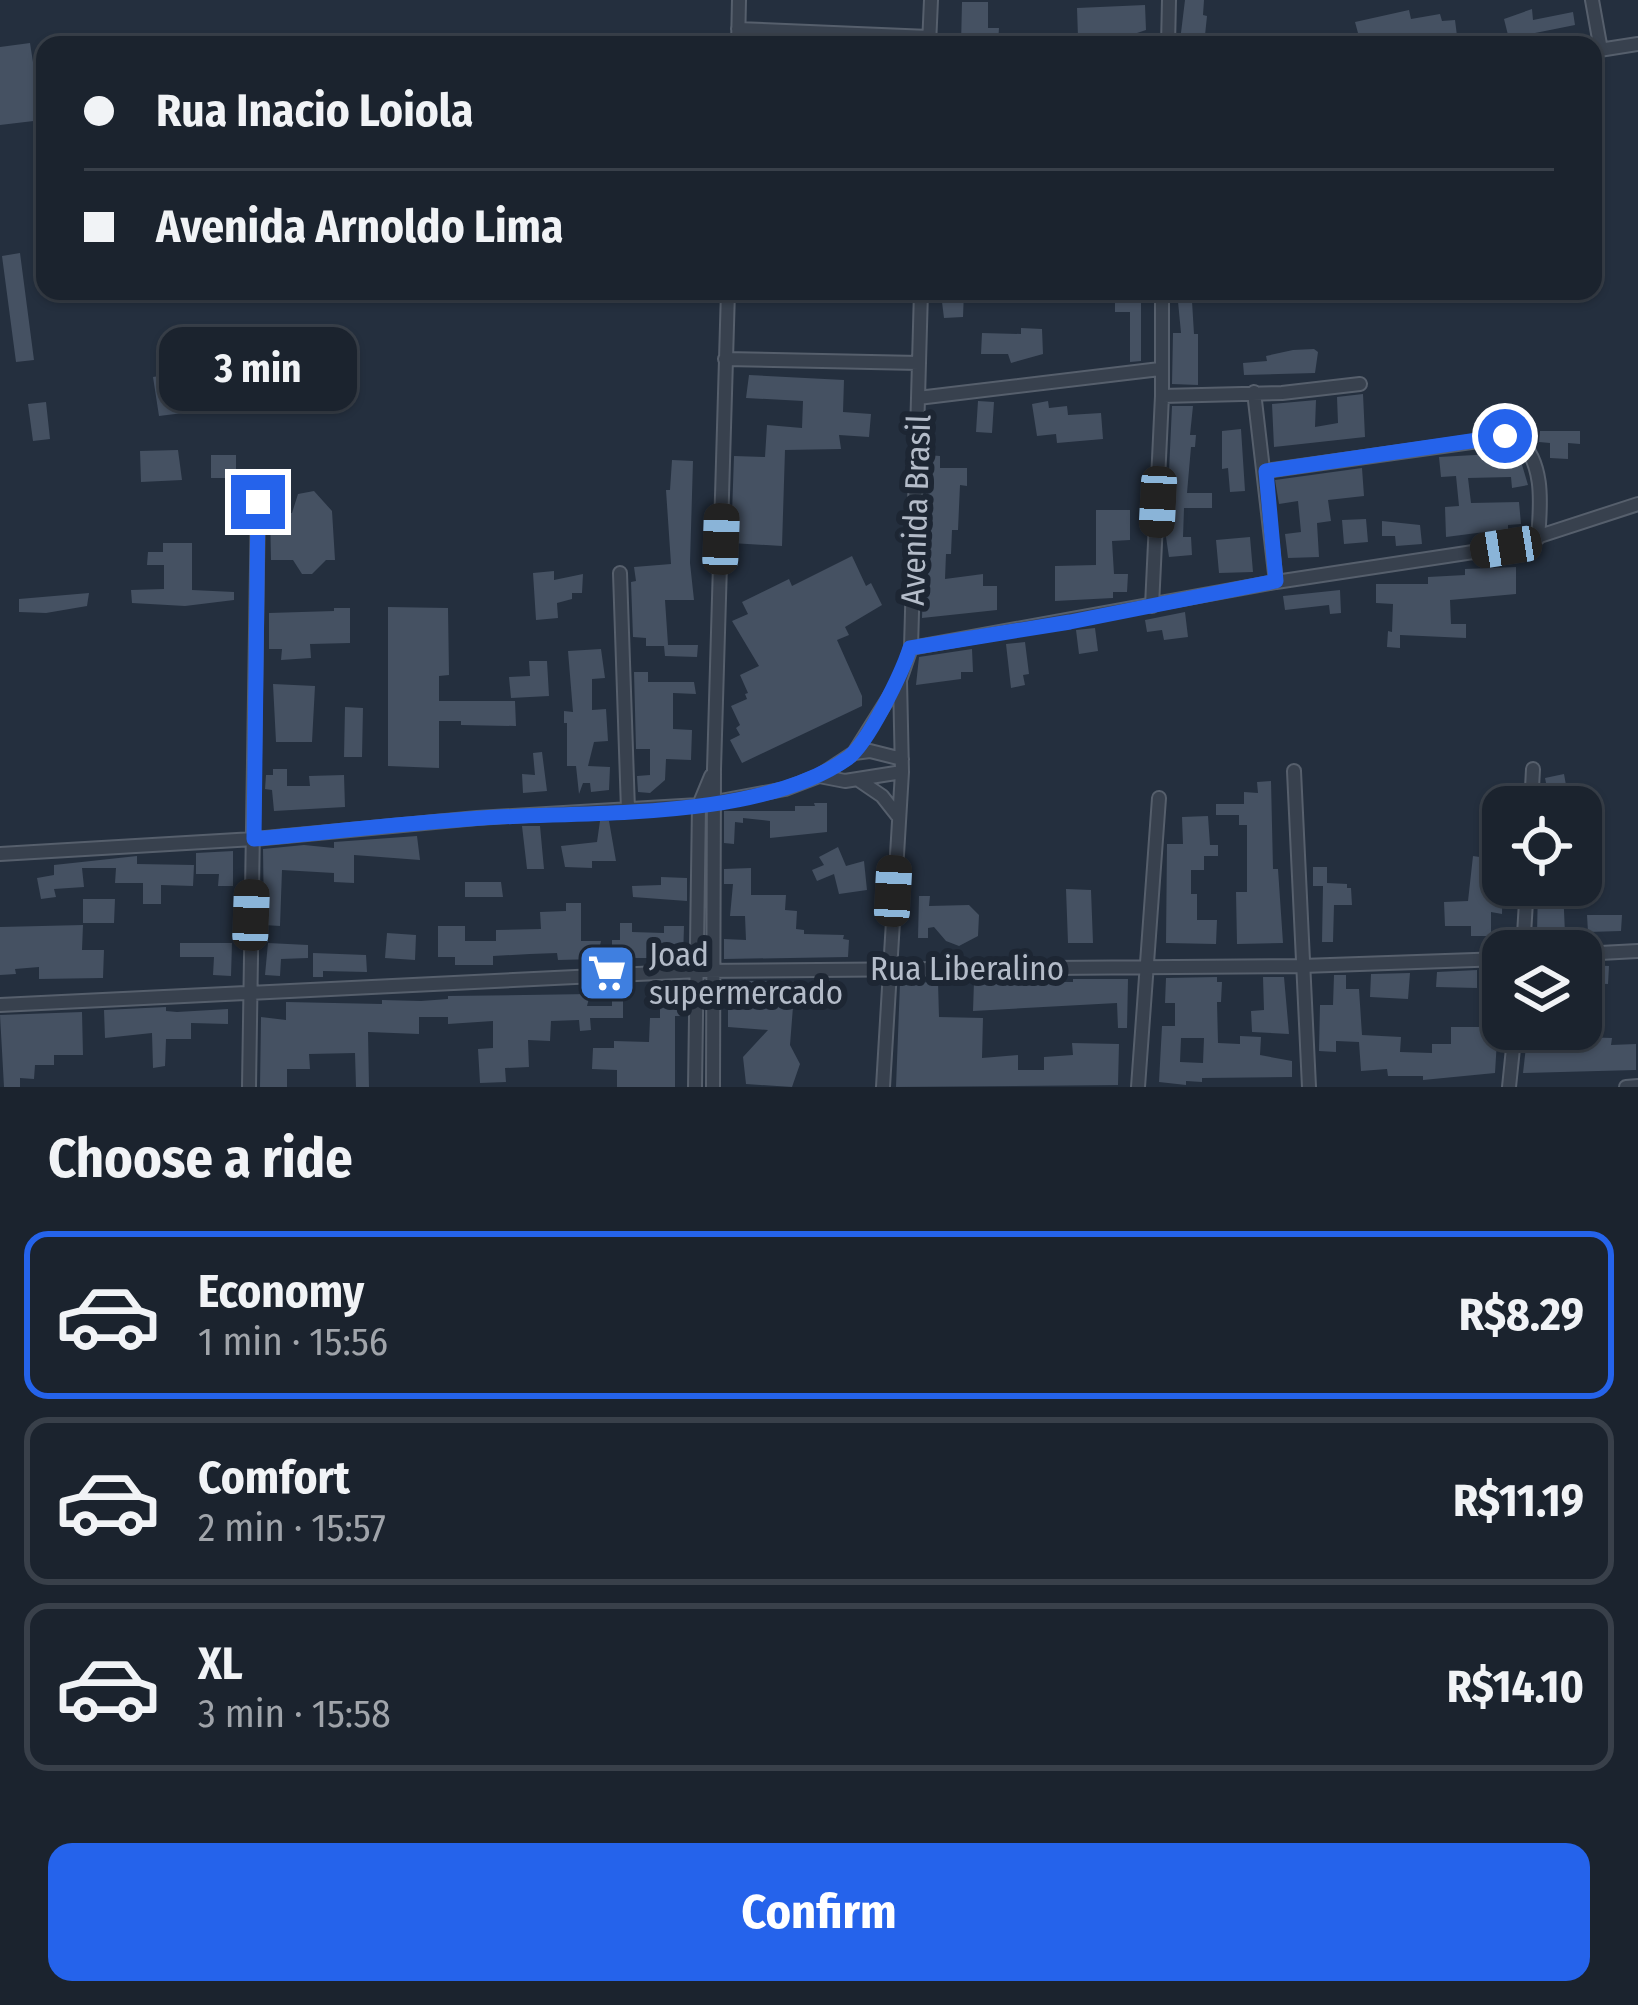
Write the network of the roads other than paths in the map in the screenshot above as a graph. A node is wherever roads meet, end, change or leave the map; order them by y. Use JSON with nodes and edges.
{"nodes":[{"id":1,"x":740,"y":0,"type":"edge"},
{"id":2,"x":931,"y":0,"type":"edge"},
{"id":3,"x":1169,"y":0,"type":"edge"},
{"id":4,"x":1592,"y":0,"type":"edge"},
{"id":5,"x":738,"y":29,"type":"junction"},
{"id":6,"x":738,"y":36,"type":"edge"},
{"id":7,"x":849,"y":36,"type":"edge"},
{"id":8,"x":929,"y":36,"type":"edge"},
{"id":9,"x":1168,"y":36,"type":"edge"},
{"id":10,"x":1596,"y":36,"type":"edge"},
{"id":11,"x":1638,"y":44,"type":"edge"},
{"id":12,"x":1602,"y":49,"type":"edge"},
{"id":13,"x":728,"y":300,"type":"edge"},
{"id":14,"x":921,"y":300,"type":"edge"},
{"id":15,"x":1162,"y":300,"type":"edge"},
{"id":16,"x":725,"y":359,"type":"junction"},
{"id":17,"x":919,"y":362,"type":"junction"},
{"id":18,"x":1160,"y":368,"type":"junction"},
{"id":19,"x":1360,"y":384,"type":"dead end"},
{"id":20,"x":1254,"y":392,"type":"junction"},
{"id":21,"x":1162,"y":396,"type":"junction"},
{"id":22,"x":918,"y":398,"type":"junction"},
{"id":23,"x":1266,"y":471,"type":"junction"},
{"id":24,"x":258,"y":502,"type":"dead end"},
{"id":25,"x":1638,"y":504,"type":"edge"},
{"id":26,"x":1538,"y":538,"type":"junction"},
{"id":27,"x":620,"y":573,"type":"dead end"},
{"id":28,"x":1276,"y":581,"type":"junction"},
{"id":29,"x":1152,"y":607,"type":"junction"},
{"id":30,"x":910,"y":648,"type":"junction"},
{"id":31,"x":900,"y":680,"type":"junction"},
{"id":32,"x":854,"y":753,"type":"junction"},
{"id":33,"x":902,"y":766,"type":"junction"},
{"id":34,"x":1533,"y":769,"type":"dead end"},
{"id":35,"x":1294,"y":771,"type":"dead end"},
{"id":36,"x":819,"y":776,"type":"junction"},
{"id":37,"x":859,"y":780,"type":"junction"},
{"id":38,"x":1532,"y":786,"type":"edge"},
{"id":39,"x":1159,"y":798,"type":"dead end"},
{"id":40,"x":707,"y":804,"type":"junction"},
{"id":41,"x":628,"y":810,"type":"junction"},
{"id":42,"x":897,"y":815,"type":"junction"},
{"id":43,"x":254,"y":839,"type":"junction"},
{"id":44,"x":0,"y":854,"type":"edge"},
{"id":45,"x":1638,"y":951,"type":"edge"},
{"id":46,"x":1602,"y":953,"type":"edge"},
{"id":47,"x":1482,"y":960,"type":"edge"},
{"id":48,"x":1302,"y":966,"type":"junction"},
{"id":49,"x":889,"y":967,"type":"junction"},
{"id":50,"x":1148,"y":968,"type":"junction"},
{"id":51,"x":699,"y":971,"type":"junction"},
{"id":52,"x":715,"y":971,"type":"junction"},
{"id":53,"x":248,"y":991,"type":"junction"},
{"id":54,"x":0,"y":1005,"type":"edge"},
{"id":55,"x":1513,"y":1050,"type":"edge"},
{"id":56,"x":1638,"y":1086,"type":"edge"},
{"id":57,"x":249,"y":1087,"type":"edge"},
{"id":58,"x":695,"y":1087,"type":"edge"},
{"id":59,"x":713,"y":1087,"type":"edge"},
{"id":60,"x":883,"y":1087,"type":"edge"},
{"id":61,"x":1138,"y":1087,"type":"edge"},
{"id":62,"x":1309,"y":1087,"type":"edge"},
{"id":63,"x":1509,"y":1087,"type":"edge"},
{"id":64,"x":1626,"y":1087,"type":"edge"}],
"edges":[{"from":1,"to":5,"type":"street"},
{"from":2,"to":8,"type":"street"},
{"from":3,"to":9,"type":"street"},
{"from":4,"to":10,"type":"street"},
{"from":5,"to":6,"type":"street"},
{"from":5,"to":7,"type":"street"},
{"from":11,"to":12,"type":"street"},
{"from":13,"to":16,"type":"street"},
{"from":14,"to":17,"type":"street","name":"Avenida Brasil"},
{"from":15,"to":18,"type":"street"},
{"from":16,"to":17,"type":"street"},
{"from":16,"to":40,"type":"street"},
{"from":17,"to":22,"type":"street","name":"Avenida Brasil"},
{"from":18,"to":21,"type":"street"},
{"from":18,"to":22,"type":"street"},
{"from":19,"to":20,"type":"street"},
{"from":20,"to":21,"type":"street"},
{"from":20,"to":23,"type":"street"},
{"from":21,"to":29,"type":"street"},
{"from":22,"to":30,"type":"street","name":"Avenida Brasil"},
{"from":23,"to":26,"type":"street"},
{"from":23,"to":28,"type":"street"},
{"from":24,"to":43,"type":"street"},
{"from":25,"to":26,"type":"street"},
{"from":26,"to":28,"type":"street"},
{"from":27,"to":41,"type":"street"},
{"from":28,"to":29,"type":"street"},
{"from":29,"to":30,"type":"street"},
{"from":30,"to":31,"type":"street","name":"Avenida Brasil"},
{"from":31,"to":32,"type":"street"},
{"from":31,"to":33,"type":"street","name":"Avenida Brasil"},
{"from":32,"to":33,"type":"street"},
{"from":32,"to":36,"type":"street"},
{"from":33,"to":37,"type":"street"},
{"from":33,"to":42,"type":"street","name":"Avenida Brasil"},
{"from":34,"to":38,"type":"street"},
{"from":35,"to":48,"type":"street"},
{"from":36,"to":37,"type":"street"},
{"from":36,"to":40,"type":"street"},
{"from":37,"to":42,"type":"street"},
{"from":39,"to":50,"type":"street"},
{"from":40,"to":41,"type":"street"},
{"from":40,"to":51,"type":"street"},
{"from":40,"to":52,"type":"street"},
{"from":41,"to":43,"type":"street"},
{"from":42,"to":49,"type":"street","name":"Avenida Brasil"},
{"from":43,"to":44,"type":"street"},
{"from":43,"to":53,"type":"street"},
{"from":45,"to":46,"type":"street"},
{"from":47,"to":48,"type":"street","name":"Rua Liberalino"},
{"from":48,"to":50,"type":"street","name":"Rua Liberalino"},
{"from":48,"to":62,"type":"street"},
{"from":49,"to":50,"type":"street","name":"Rua Liberalino"},
{"from":49,"to":52,"type":"street","name":"Rua Liberalino"},
{"from":49,"to":60,"type":"street","name":"Avenida Brasil"},
{"from":50,"to":61,"type":"street"},
{"from":51,"to":52,"type":"street","name":"Rua Liberalino"},
{"from":51,"to":53,"type":"street","name":"Rua Liberalino"},
{"from":51,"to":58,"type":"street"},
{"from":52,"to":59,"type":"street"},
{"from":53,"to":54,"type":"street","name":"Rua Liberalino"},
{"from":53,"to":57,"type":"street"},
{"from":55,"to":63,"type":"street"},
{"from":56,"to":64,"type":"street"}]}
